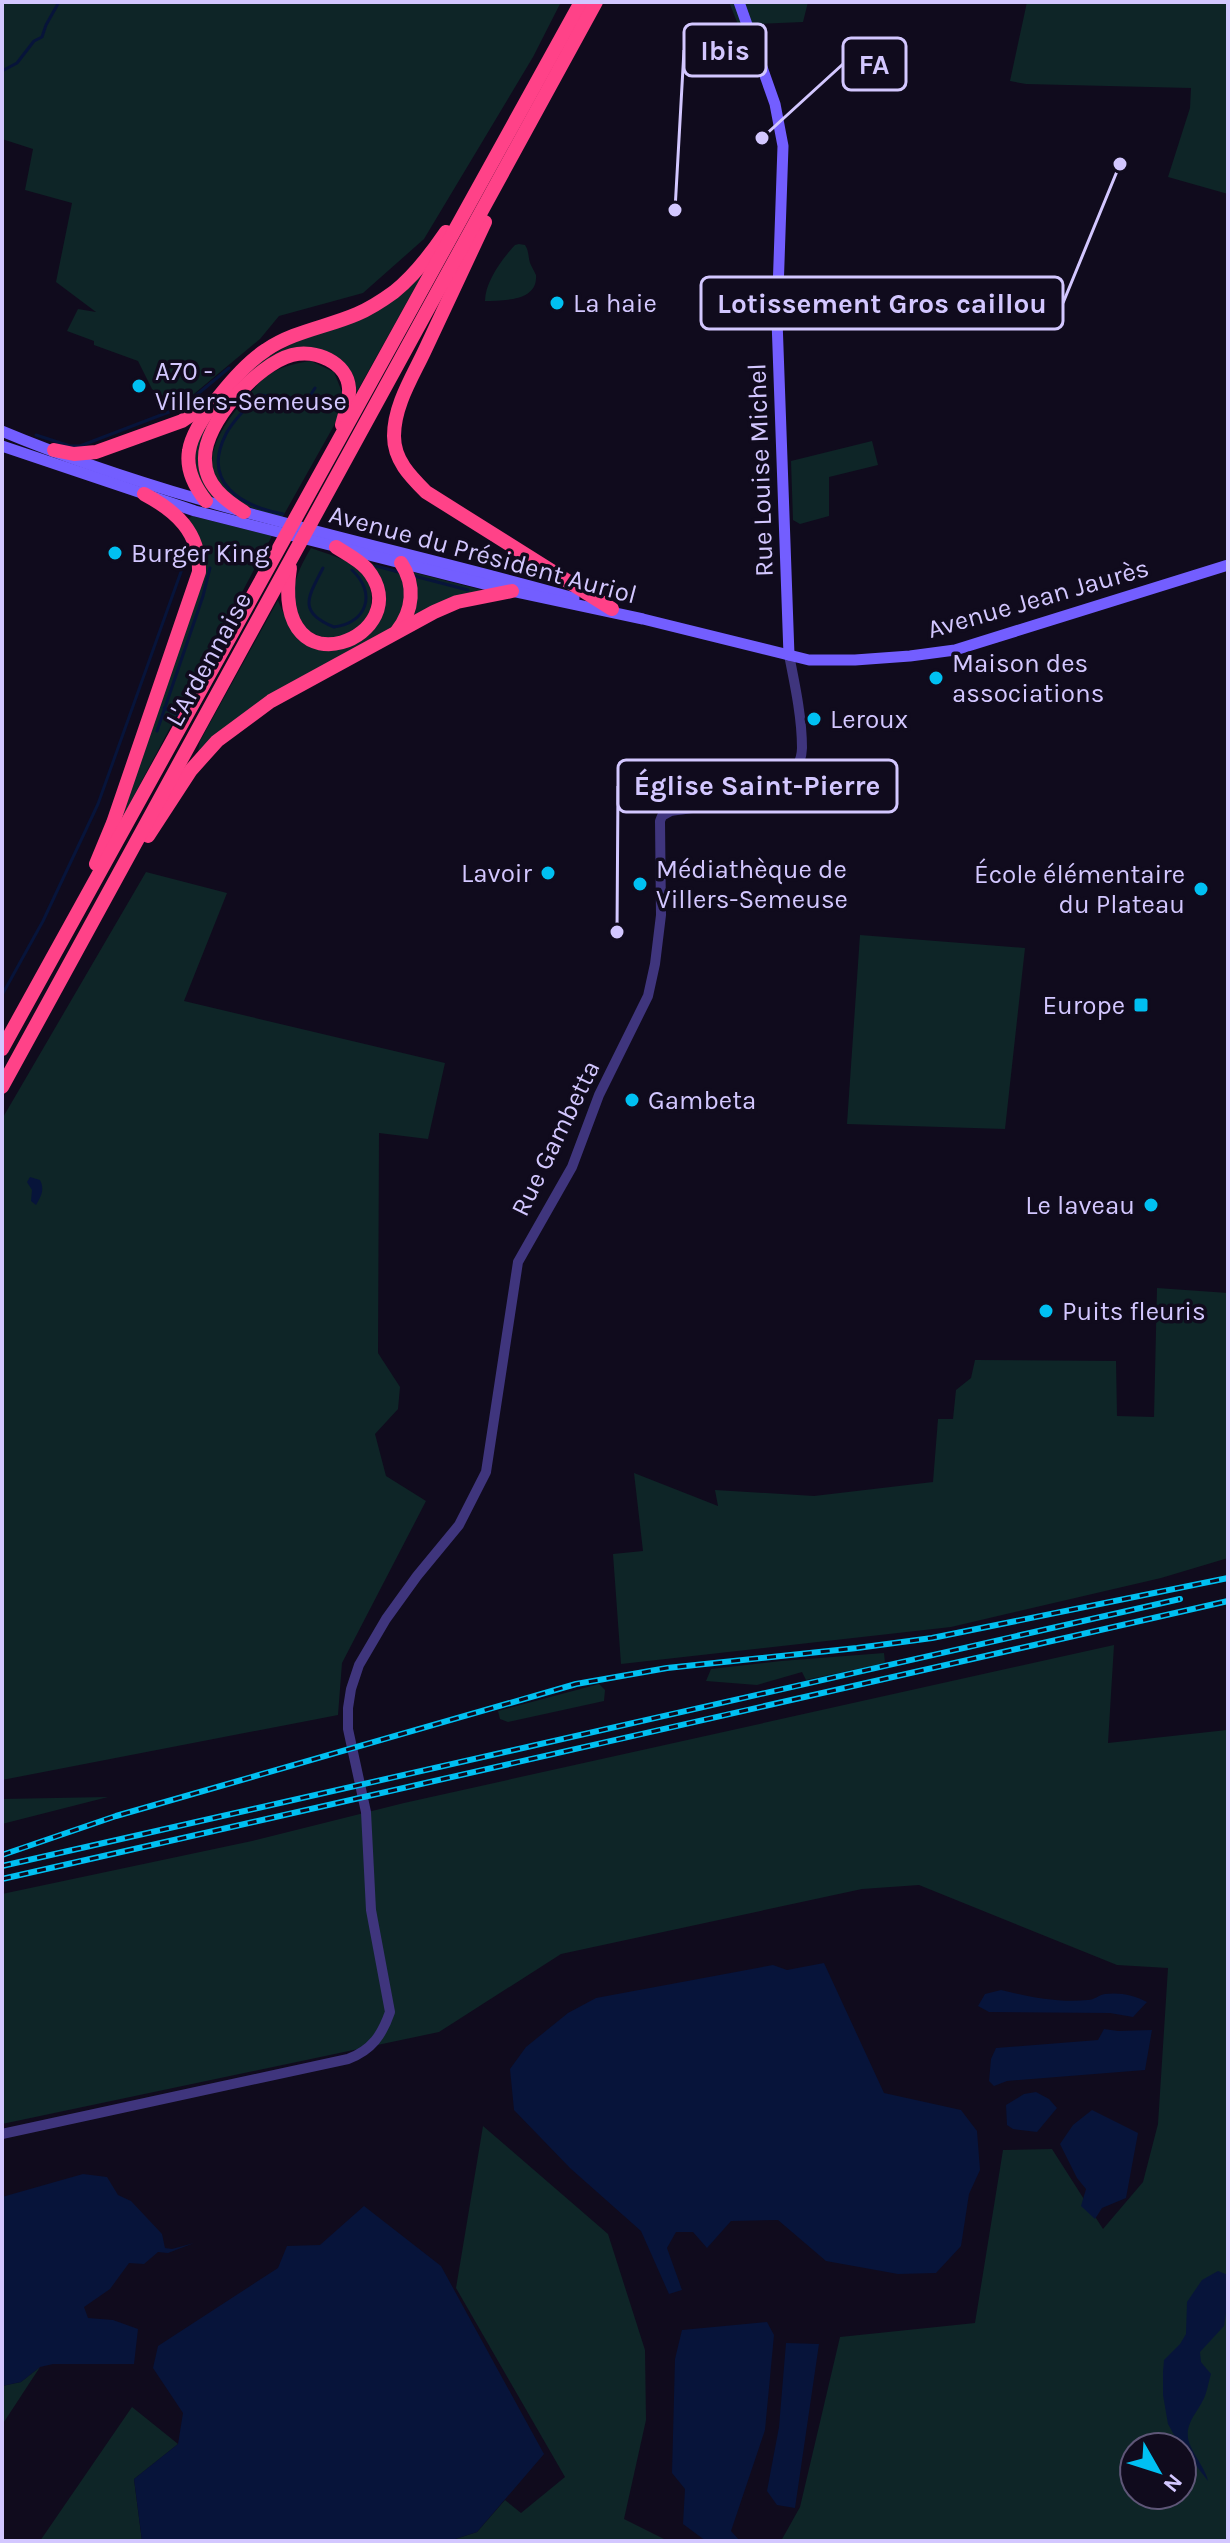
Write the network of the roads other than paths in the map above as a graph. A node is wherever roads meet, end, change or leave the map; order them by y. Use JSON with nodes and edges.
{"nodes":[{"id":1,"x":581,"y":2,"type":"edge"},
{"id":2,"x":596,"y":2,"type":"edge"},
{"id":3,"x":739,"y":2,"type":"edge"},
{"id":4,"x":508,"y":161,"type":"junction"},
{"id":5,"x":472,"y":202,"type":"junction"},
{"id":6,"x":222,"y":392,"type":"junction"},
{"id":7,"x":2,"y":431,"type":"edge"},
{"id":8,"x":2,"y":446,"type":"edge"},
{"id":9,"x":336,"y":447,"type":"junction"},
{"id":10,"x":54,"y":450,"type":"junction"},
{"id":11,"x":144,"y":494,"type":"junction"},
{"id":12,"x":206,"y":501,"type":"junction"},
{"id":13,"x":313,"y":504,"type":"junction"},
{"id":14,"x":244,"y":512,"type":"junction"},
{"id":15,"x":225,"y":518,"type":"junction"},
{"id":16,"x":336,"y":547,"type":"junction"},
{"id":17,"x":389,"y":549,"type":"junction"},
{"id":18,"x":292,"y":556,"type":"junction"},
{"id":19,"x":401,"y":563,"type":"junction"},
{"id":20,"x":1228,"y":565,"type":"edge"},
{"id":21,"x":512,"y":591,"type":"junction"},
{"id":22,"x":612,"y":609,"type":"junction"},
{"id":23,"x":643,"y":619,"type":"junction"},
{"id":24,"x":396,"y":632,"type":"junction"},
{"id":25,"x":789,"y":655,"type":"junction"},
{"id":26,"x":93,"y":919,"type":"junction"},
{"id":27,"x":69,"y":927,"type":"junction"},
{"id":28,"x":2,"y":1049,"type":"edge"},
{"id":29,"x":2,"y":1087,"type":"edge"},
{"id":30,"x":2,"y":2134,"type":"edge"}],
"edges":[{"from":1,"to":5,"type":"highway","name":"L'Ardennaise"},
{"from":2,"to":4,"type":"highway","name":"L'Ardennaise"},
{"from":3,"to":25,"type":"main road","name":"Rue Louise Michel"},
{"from":4,"to":13,"type":"highway","name":"L'Ardennaise"},
{"from":4,"to":22,"type":"highway"},
{"from":5,"to":6,"type":"highway"},
{"from":5,"to":9,"type":"highway","name":"L'Ardennaise"},
{"from":6,"to":10,"type":"highway"},
{"from":6,"to":12,"type":"highway"},
{"from":7,"to":10,"type":"main road","name":"Avenue du Président Auriol"},
{"from":8,"to":11,"type":"main road","name":"Avenue du Président Auriol"},
{"from":9,"to":13,"type":"highway","name":"L'Ardennaise"},
{"from":9,"to":14,"type":"highway"},
{"from":10,"to":12,"type":"main road","name":"Avenue du Président Auriol"},
{"from":11,"to":15,"type":"main road","name":"Avenue du Président Auriol"},
{"from":11,"to":27,"type":"highway"},
{"from":12,"to":14,"type":"main road","name":"Avenue du Président Auriol"},
{"from":12,"to":15,"type":"main road"},
{"from":13,"to":18,"type":"highway","name":"L'Ardennaise"},
{"from":13,"to":27,"type":"highway","name":"L'Ardennaise"},
{"from":14,"to":17,"type":"main road","name":"Avenue du Président Auriol"},
{"from":15,"to":16,"type":"main road","name":"Avenue du Président Auriol"},
{"from":16,"to":18,"type":"highway"},
{"from":16,"to":19,"type":"main road","name":"Avenue du Président Auriol"},
{"from":17,"to":19,"type":"main road"},
{"from":17,"to":22,"type":"main road","name":"Avenue du Président Auriol"},
{"from":18,"to":26,"type":"highway","name":"L'Ardennaise"},
{"from":19,"to":21,"type":"main road","name":"Avenue du Président Auriol"},
{"from":19,"to":24,"type":"highway"},
{"from":20,"to":25,"type":"main road","name":"Avenue Jean Jaurès"},
{"from":21,"to":23,"type":"main road","name":"Avenue du Président Auriol"},
{"from":21,"to":24,"type":"highway"},
{"from":22,"to":23,"type":"main road","name":"Avenue du Président Auriol"},
{"from":23,"to":25,"type":"main road","name":"Avenue Jean Jaurès"},
{"from":24,"to":26,"type":"highway"},
{"from":25,"to":30,"type":"street","name":"Rue Gambetta"},
{"from":26,"to":29,"type":"highway","name":"L'Ardennaise"},
{"from":27,"to":28,"type":"highway","name":"L'Ardennaise"}]}
